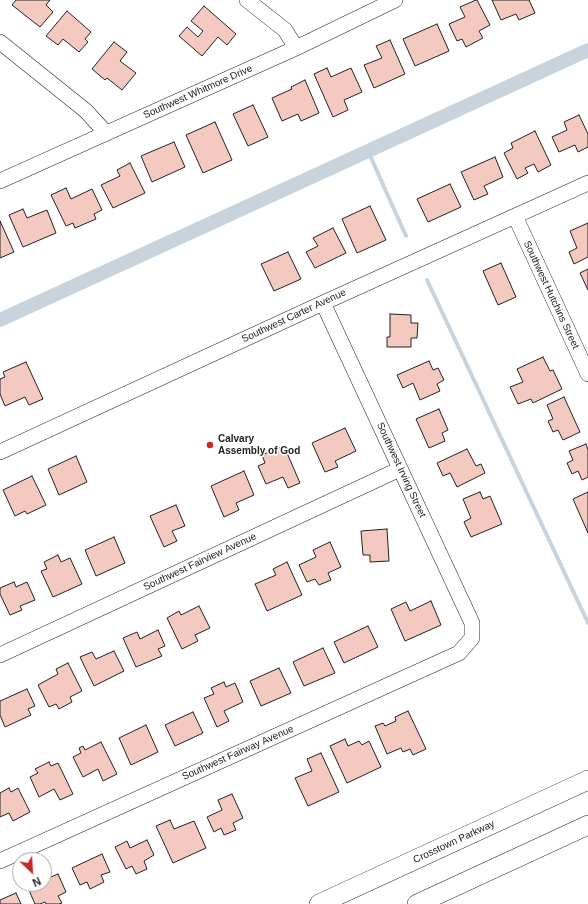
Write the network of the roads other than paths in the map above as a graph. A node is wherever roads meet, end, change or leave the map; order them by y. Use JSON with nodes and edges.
{"nodes":[{"id":1,"x":247,"y":0,"type":"edge"},
{"id":2,"x":395,"y":0,"type":"edge"},
{"id":3,"x":0,"y":42,"type":"edge"},
{"id":4,"x":296,"y":48,"type":"junction"},
{"id":5,"x":106,"y":133,"type":"junction"},
{"id":6,"x":0,"y":181,"type":"edge"},
{"id":7,"x":588,"y":183,"type":"edge"},
{"id":8,"x":515,"y":216,"type":"junction"},
{"id":9,"x":323,"y":303,"type":"junction"},
{"id":10,"x":588,"y":374,"type":"edge"},
{"id":11,"x":0,"y":452,"type":"edge"},
{"id":12,"x":400,"y":469,"type":"junction"},
{"id":13,"x":472,"y":638,"type":"joint"},
{"id":14,"x":0,"y":655,"type":"edge"},
{"id":15,"x":588,"y":780,"type":"edge"},
{"id":16,"x":588,"y":825,"type":"edge"},
{"id":17,"x":0,"y":861,"type":"edge"},
{"id":18,"x":320,"y":904,"type":"edge"},
{"id":19,"x":417,"y":904,"type":"edge"}],
"edges":[{"from":1,"to":4,"type":"street"},
{"from":2,"to":4,"type":"street","name":"Southwest Whitmore Drive"},
{"from":3,"to":5,"type":"street"},
{"from":4,"to":5,"type":"street","name":"Southwest Whitmore Drive"},
{"from":5,"to":6,"type":"street","name":"Southwest Whitmore Drive"},
{"from":7,"to":8,"type":"street","name":"Southwest Carter Avenue"},
{"from":8,"to":9,"type":"street","name":"Southwest Carter Avenue"},
{"from":8,"to":10,"type":"street","name":"Southwest Hutchins Street"},
{"from":9,"to":11,"type":"street","name":"Southwest Carter Avenue"},
{"from":9,"to":12,"type":"street","name":"Southwest Irving Street"},
{"from":12,"to":13,"type":"street","name":"Southwest Irving Street"},
{"from":12,"to":14,"type":"street","name":"Southwest Fairview Avenue"},
{"from":13,"to":17,"type":"street","name":"Southwest Fairway Avenue"},
{"from":15,"to":18,"type":"main road","name":"Crosstown Parkway"},
{"from":16,"to":19,"type":"main road"}]}
